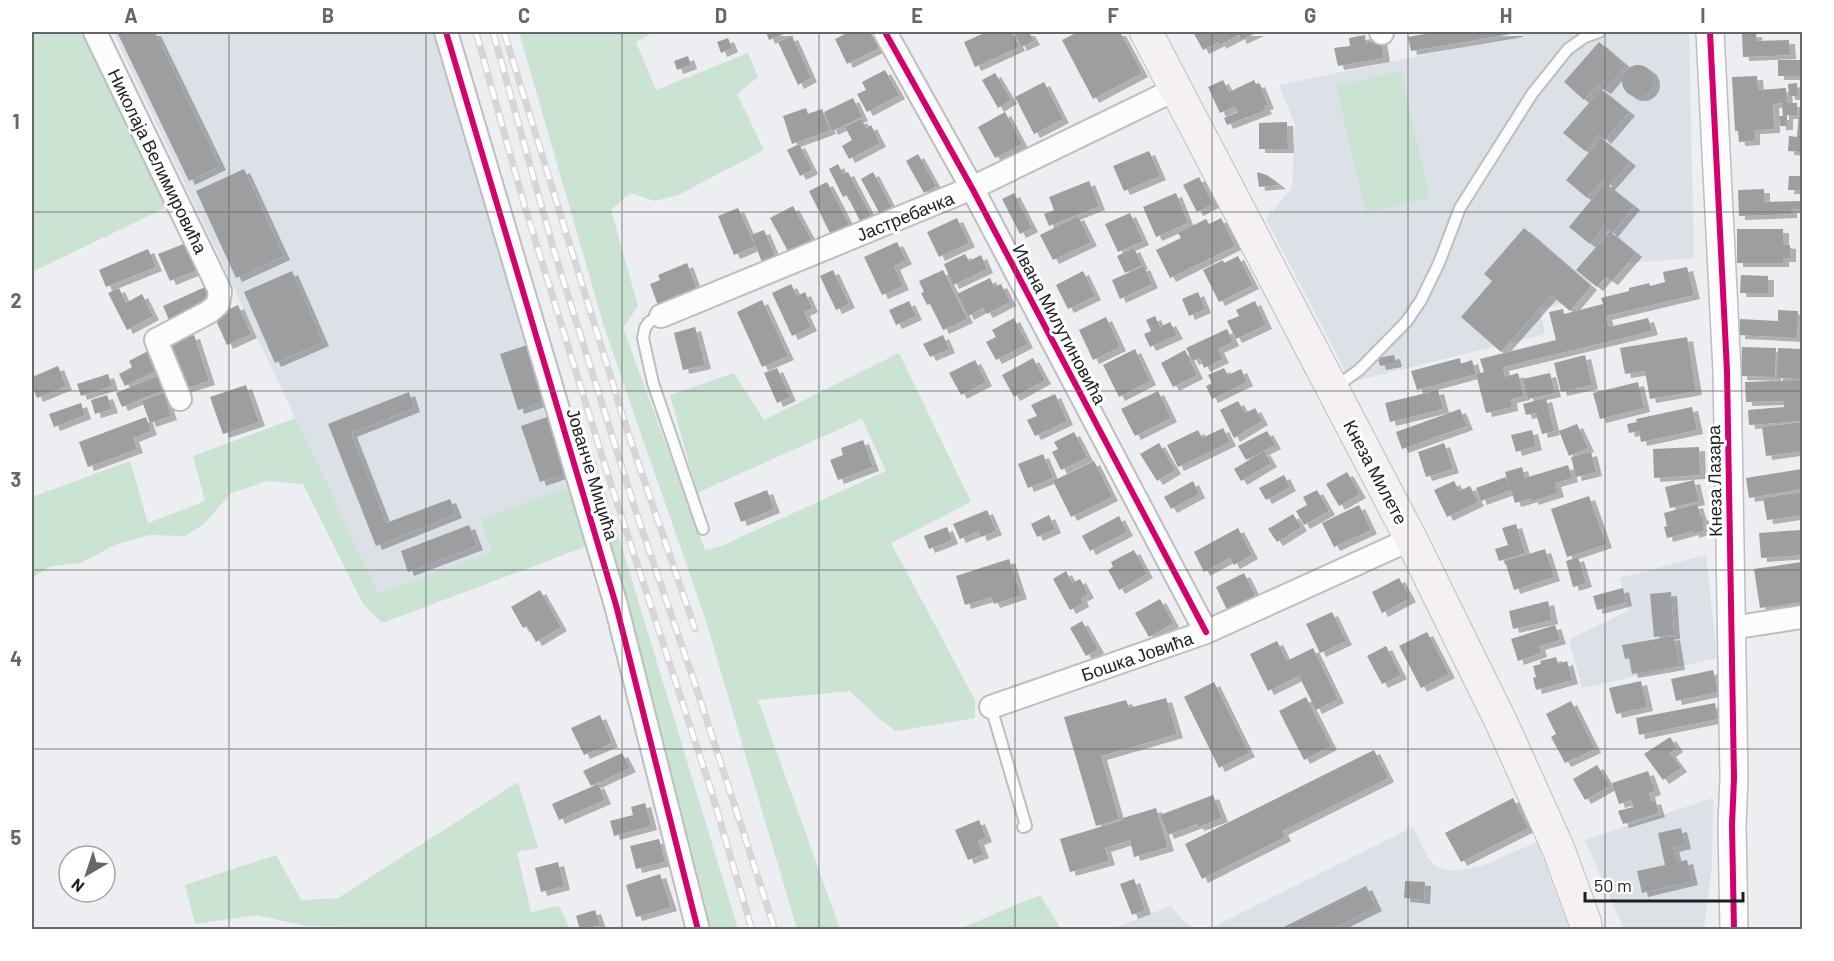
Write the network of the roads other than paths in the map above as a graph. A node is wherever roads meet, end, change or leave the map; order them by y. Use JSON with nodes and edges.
{"nodes":[{"id":1,"x":95,"y":32,"type":"edge"},
{"id":2,"x":446,"y":32,"type":"edge"},
{"id":3,"x":885,"y":32,"type":"edge"},
{"id":4,"x":1146,"y":32,"type":"edge"},
{"id":5,"x":1599,"y":32,"type":"edge"},
{"id":6,"x":1710,"y":32,"type":"edge"},
{"id":7,"x":1176,"y":89,"type":"junction"},
{"id":8,"x":972,"y":188,"type":"junction"},
{"id":9,"x":662,"y":316,"type":"joint"},
{"id":10,"x":1332,"y":389,"type":"junction"},
{"id":11,"x":180,"y":399,"type":"dead end"},
{"id":12,"x":704,"y":529,"type":"dead end"},
{"id":13,"x":1411,"y":538,"type":"junction"},
{"id":14,"x":1803,"y":617,"type":"edge"},
{"id":15,"x":1731,"y":628,"type":"junction"},
{"id":16,"x":1206,"y":632,"type":"junction"},
{"id":17,"x":991,"y":707,"type":"joint"},
{"id":18,"x":1023,"y":827,"type":"dead end"},
{"id":19,"x":1589,"y":927,"type":"edge"},
{"id":20,"x":698,"y":930,"type":"edge"},
{"id":21,"x":1734,"y":930,"type":"edge"}],
"edges":[{"from":1,"to":11,"type":"street","name":"Николаја Велимировића"},
{"from":2,"to":20,"type":"street","name":"Јованче Мицића"},
{"from":3,"to":8,"type":"street","name":"Ивана Милутиновића"},
{"from":4,"to":7,"type":"main road","name":"Кнеза Милете"},
{"from":5,"to":10,"type":"lane"},
{"from":6,"to":15,"type":"street","name":"Кнеза Лазара"},
{"from":7,"to":8,"type":"street","name":"Јастребачка"},
{"from":7,"to":10,"type":"main road","name":"Кнеза Милете"},
{"from":8,"to":9,"type":"street","name":"Јастребачка"},
{"from":8,"to":16,"type":"street","name":"Ивана Милутиновића"},
{"from":9,"to":12,"type":"lane"},
{"from":10,"to":13,"type":"main road","name":"Кнеза Милете"},
{"from":13,"to":16,"type":"street","name":"Бошка Јовића"},
{"from":13,"to":19,"type":"main road","name":"Кнеза Милете"},
{"from":14,"to":15,"type":"street"},
{"from":15,"to":21,"type":"street","name":"Кнеза Лазара"},
{"from":16,"to":17,"type":"street","name":"Бошка Јовића"},
{"from":17,"to":18,"type":"lane"}]}
